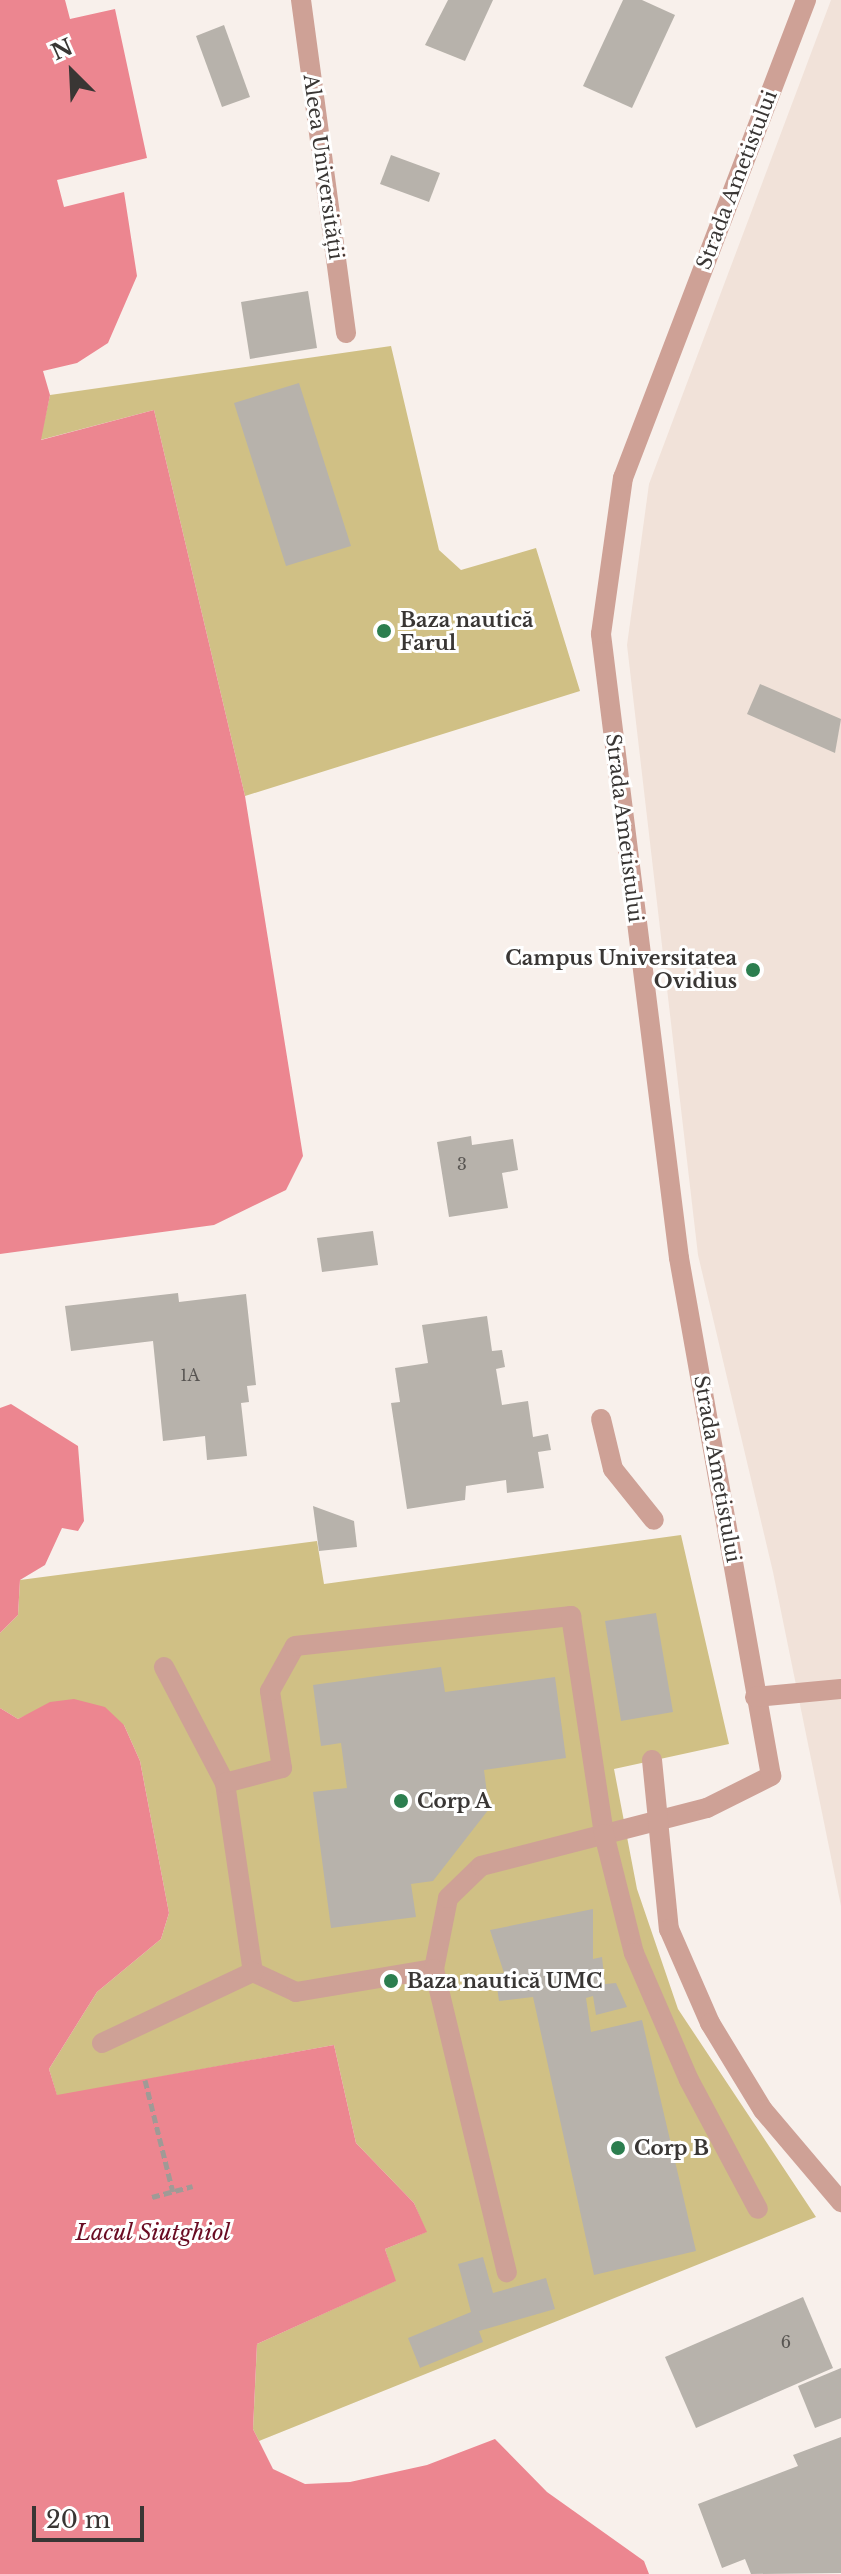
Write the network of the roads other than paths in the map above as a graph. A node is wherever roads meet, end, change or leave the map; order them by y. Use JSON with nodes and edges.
{"nodes":[{"id":1,"x":301,"y":0,"type":"edge"},
{"id":2,"x":806,"y":0,"type":"edge"},
{"id":3,"x":346,"y":333,"type":"dead end"},
{"id":4,"x":601,"y":1419,"type":"dead end"},
{"id":5,"x":654,"y":1520,"type":"dead end"},
{"id":6,"x":164,"y":1667,"type":"dead end"},
{"id":7,"x":841,"y":1689,"type":"edge"},
{"id":8,"x":755,"y":1697,"type":"junction"},
{"id":9,"x":652,"y":1760,"type":"dead end"},
{"id":10,"x":225,"y":1783,"type":"junction"},
{"id":11,"x":661,"y":1821,"type":"junction"},
{"id":12,"x":604,"y":1834,"type":"junction"},
{"id":13,"x":434,"y":1969,"type":"junction"},
{"id":14,"x":253,"y":1972,"type":"junction"},
{"id":15,"x":102,"y":2043,"type":"dead end"},
{"id":16,"x":841,"y":2202,"type":"edge"},
{"id":17,"x":758,"y":2209,"type":"dead end"},
{"id":18,"x":507,"y":2272,"type":"dead end"}],
"edges":[{"from":1,"to":3,"type":"street","name":"Aleea Universității"},
{"from":2,"to":8,"type":"street","name":"Strada Ametistului"},
{"from":4,"to":5,"type":"street"},
{"from":6,"to":10,"type":"street"},
{"from":7,"to":8,"type":"street"},
{"from":8,"to":11,"type":"street","name":"Strada Ametistului"},
{"from":9,"to":11,"type":"street"},
{"from":10,"to":12,"type":"street"},
{"from":10,"to":14,"type":"street"},
{"from":11,"to":12,"type":"street"},
{"from":11,"to":16,"type":"street"},
{"from":12,"to":13,"type":"street"},
{"from":12,"to":17,"type":"street"},
{"from":13,"to":14,"type":"street"},
{"from":13,"to":18,"type":"street"},
{"from":14,"to":15,"type":"street"}]}
